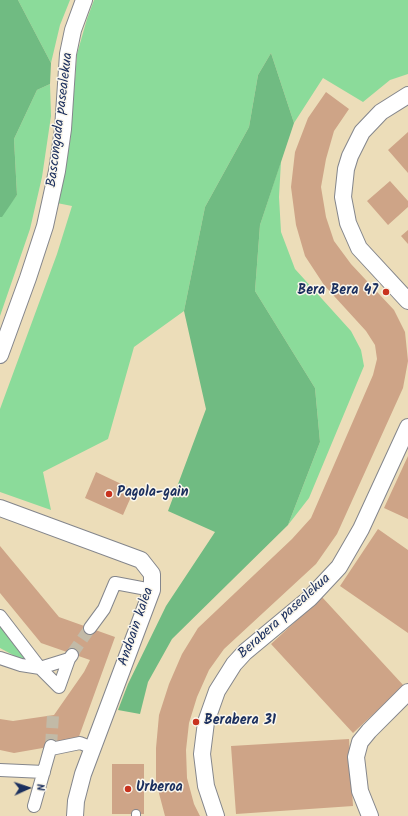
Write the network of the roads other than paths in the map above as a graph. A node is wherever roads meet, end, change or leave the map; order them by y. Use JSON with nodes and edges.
{"nodes":[{"id":1,"x":84,"y":0,"type":"edge"},
{"id":2,"x":408,"y":95,"type":"edge"},
{"id":3,"x":408,"y":301,"type":"edge"},
{"id":4,"x":0,"y":355,"type":"edge"},
{"id":5,"x":408,"y":427,"type":"edge"},
{"id":6,"x":0,"y":508,"type":"edge"},
{"id":7,"x":152,"y":590,"type":"junction"},
{"id":8,"x":0,"y":616,"type":"edge"},
{"id":9,"x":90,"y":628,"type":"tunnel mouth"},
{"id":10,"x":0,"y":658,"type":"edge"},
{"id":11,"x":40,"y":668,"type":"junction"},
{"id":12,"x":408,"y":692,"type":"edge"},
{"id":13,"x":93,"y":748,"type":"junction"},
{"id":14,"x":0,"y":770,"type":"edge"},
{"id":15,"x":44,"y":772,"type":"junction"},
{"id":16,"x":34,"y":806,"type":"dead end"},
{"id":17,"x":75,"y":816,"type":"edge"},
{"id":18,"x":216,"y":816,"type":"edge"},
{"id":19,"x":370,"y":816,"type":"edge"}],
"edges":[{"from":1,"to":4,"type":"street","name":"Bascongada pasealekua"},
{"from":2,"to":3,"type":"street"},
{"from":5,"to":18,"type":"street","name":"Berabera pasealekua"},
{"from":6,"to":7,"type":"street","name":"Andoain kalea"},
{"from":7,"to":9,"type":"street"},
{"from":7,"to":13,"type":"street","name":"Andoain kalea"},
{"from":8,"to":11,"type":"street"},
{"from":10,"to":11,"type":"street"},
{"from":11,"to":11,"type":"street"},
{"from":12,"to":19,"type":"street"},
{"from":13,"to":15,"type":"street"},
{"from":13,"to":17,"type":"street","name":"Andoain kalea"},
{"from":14,"to":15,"type":"street"},
{"from":15,"to":16,"type":"street"}]}
